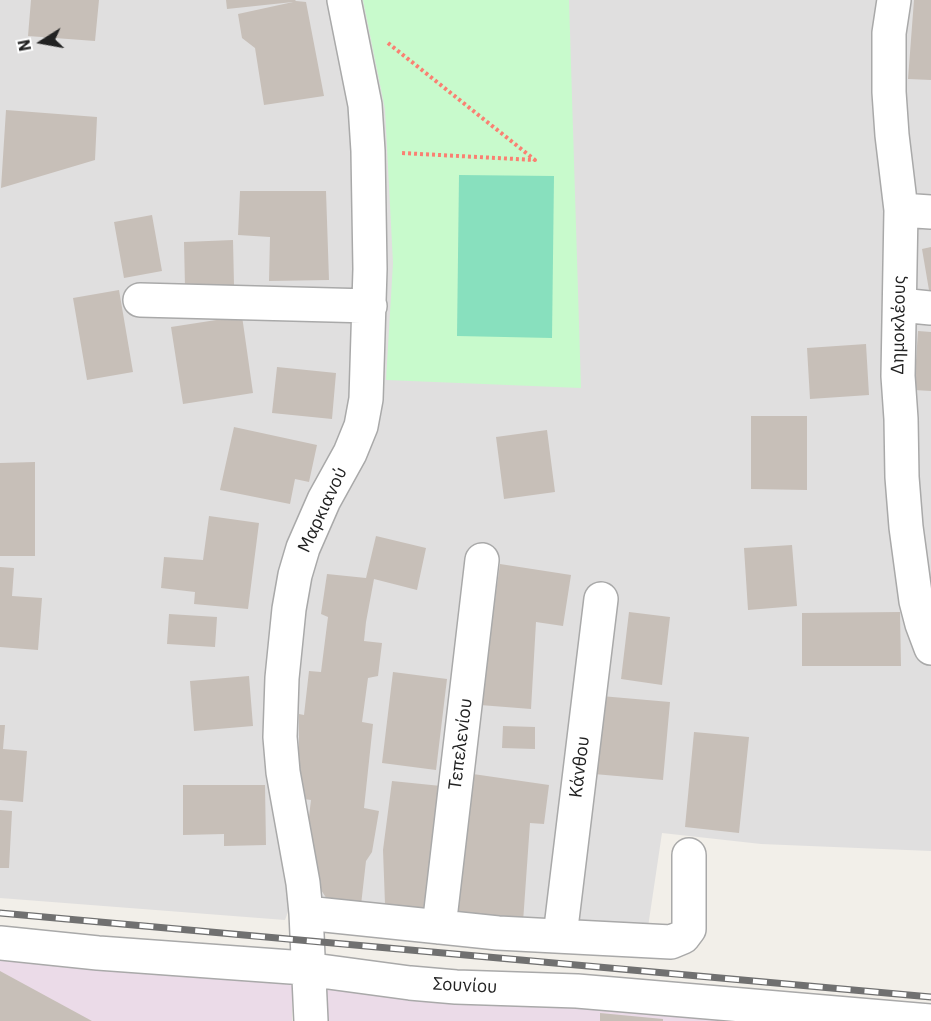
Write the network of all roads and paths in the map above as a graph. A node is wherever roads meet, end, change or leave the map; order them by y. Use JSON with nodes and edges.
{"nodes":[{"id":1,"x":894,"y":0,"type":"edge"},
{"id":2,"x":345,"y":4,"type":"edge"},
{"id":3,"x":368,"y":151,"type":"junction"},
{"id":4,"x":916,"y":211,"type":"edge"},
{"id":5,"x":140,"y":300,"type":"dead end"},
{"id":6,"x":370,"y":306,"type":"junction"},
{"id":7,"x":915,"y":306,"type":"edge"},
{"id":8,"x":483,"y":560,"type":"dead end"},
{"id":9,"x":601,"y":598,"type":"dead end"},
{"id":10,"x":931,"y":648,"type":"edge"},
{"id":11,"x":689,"y":855,"type":"dead end"},
{"id":12,"x":306,"y":913,"type":"junction"},
{"id":13,"x":439,"y":927,"type":"junction"},
{"id":14,"x":560,"y":936,"type":"junction"},
{"id":15,"x":0,"y":943,"type":"edge"},
{"id":16,"x":308,"y":970,"type":"junction"},
{"id":17,"x":311,"y":1021,"type":"edge"},
{"id":18,"x":931,"y":1021,"type":"edge"}],
"edges":[{"from":1,"to":4,"type":"street","name":"Δημοκλέους"},
{"from":2,"to":3,"type":"street","name":"Μαρκιανού"},
{"from":2,"to":3,"type":"path"},
{"from":3,"to":6,"type":"street","name":"Μαρκιανού"},
{"from":4,"to":7,"type":"street","name":"Δημοκλέους"},
{"from":5,"to":6,"type":"street"},
{"from":6,"to":12,"type":"street","name":"Μαρκιανού"},
{"from":7,"to":10,"type":"street","name":"Δημοκλέους"},
{"from":8,"to":13,"type":"street","name":"Τεπελενίου"},
{"from":9,"to":14,"type":"street","name":"Κάνθου"},
{"from":11,"to":14,"type":"street"},
{"from":12,"to":13,"type":"street"},
{"from":12,"to":16,"type":"street","name":"Μαρκιανού"},
{"from":13,"to":14,"type":"street"},
{"from":15,"to":16,"type":"street","name":"Σουνίου"},
{"from":16,"to":17,"type":"street","name":"Μαρκιανού"},
{"from":16,"to":18,"type":"street","name":"Σουνίου"}]}
